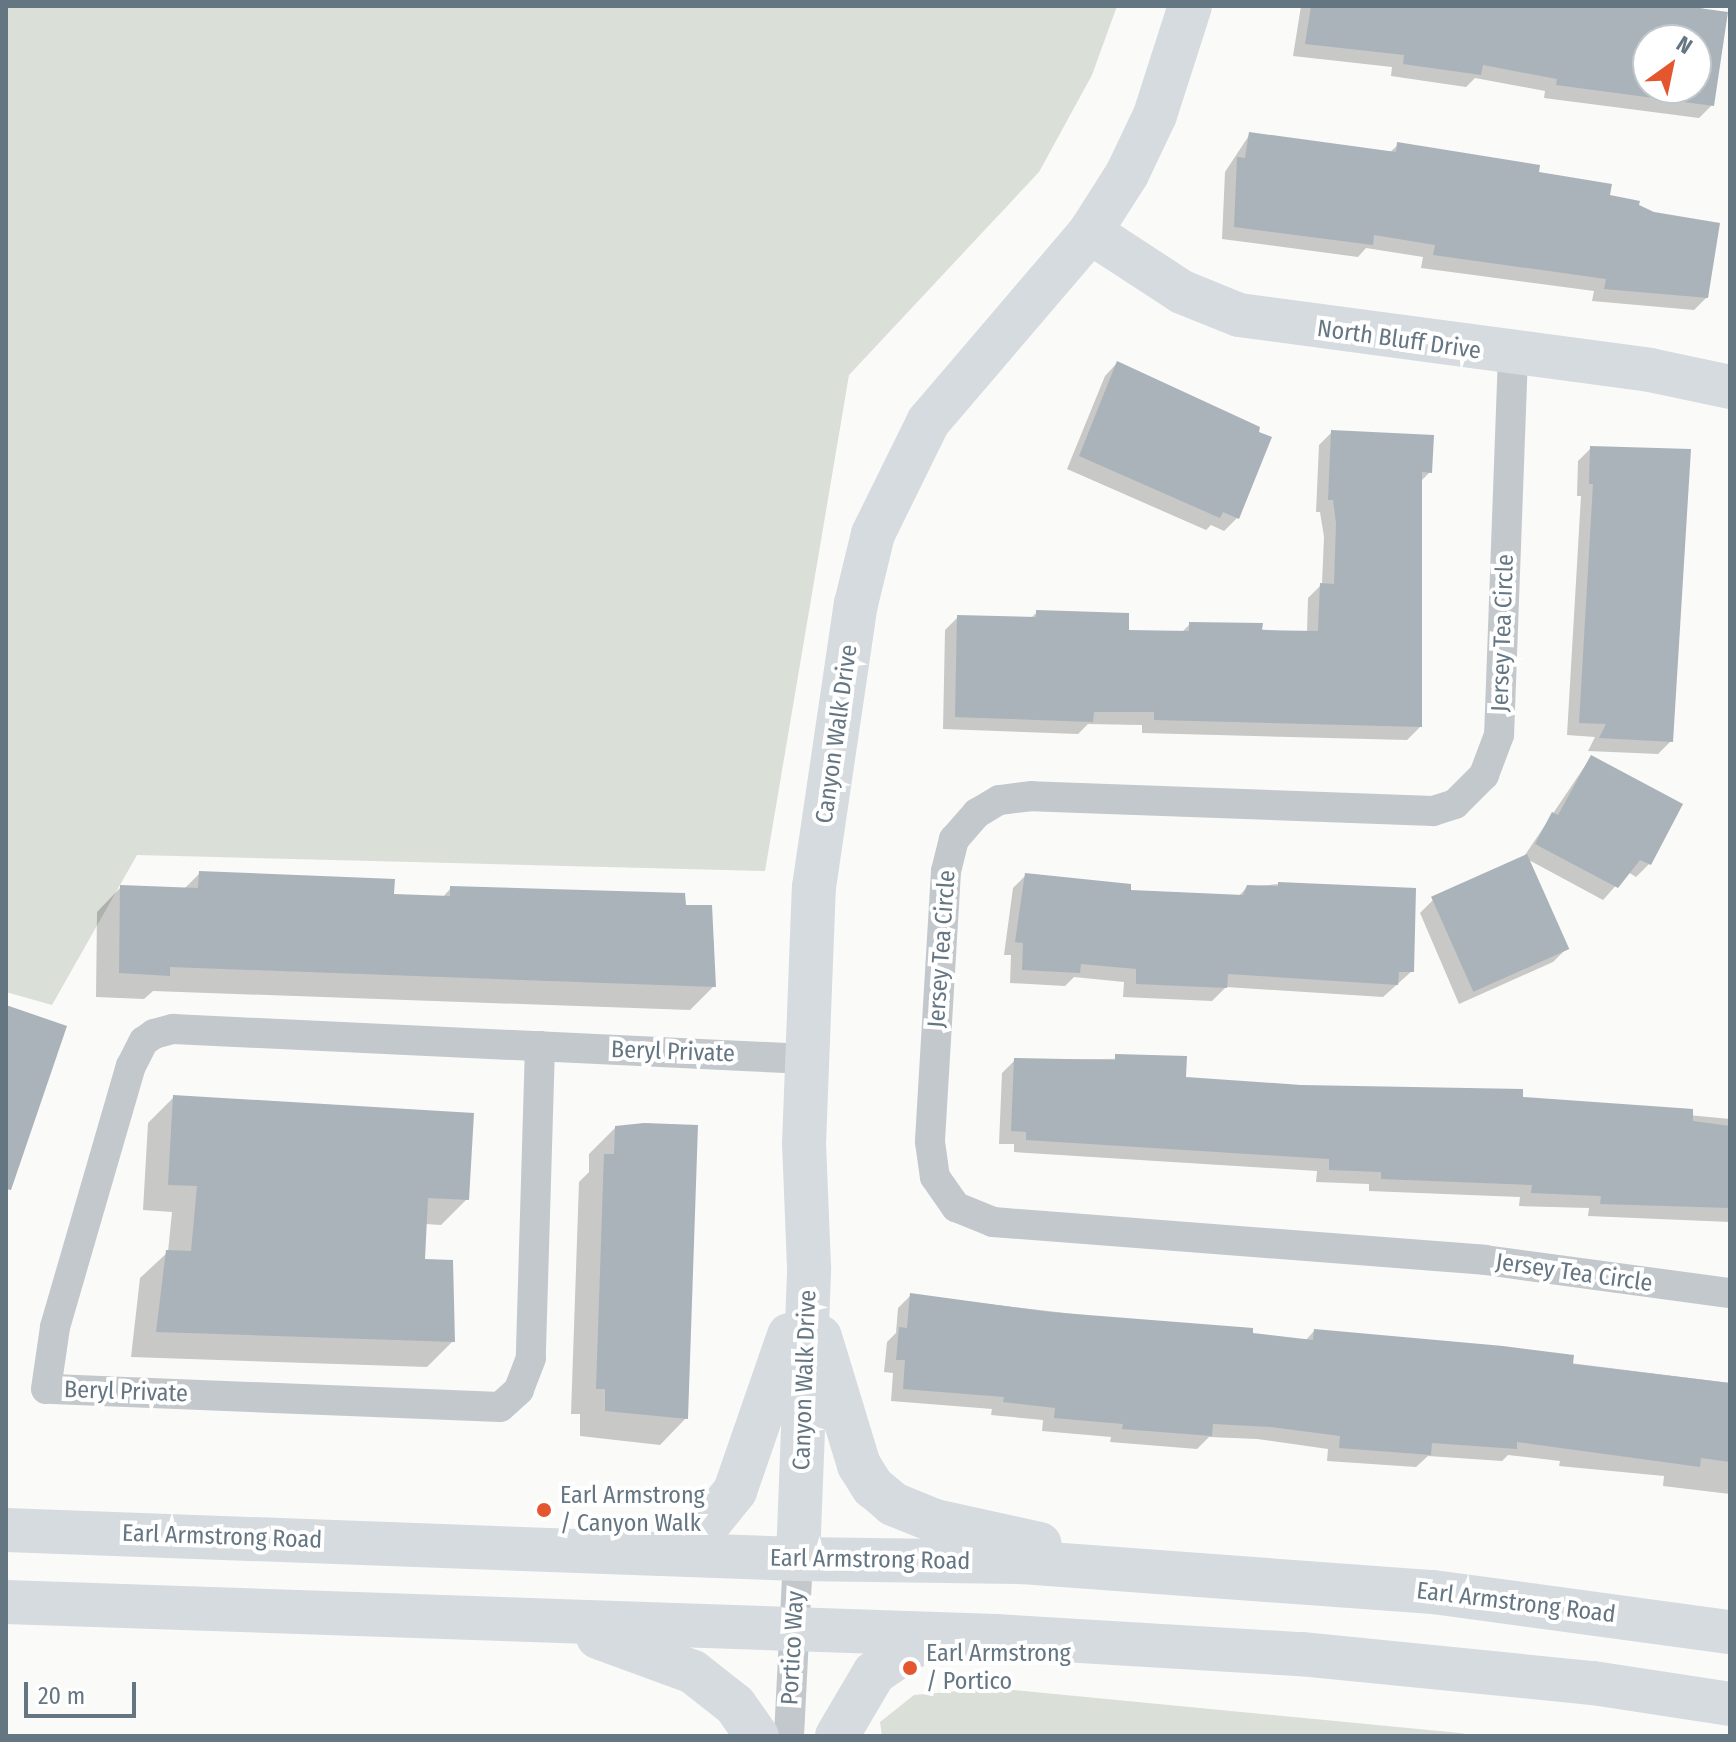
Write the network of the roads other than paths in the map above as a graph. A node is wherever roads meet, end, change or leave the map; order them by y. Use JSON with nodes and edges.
{"nodes":[{"id":1,"x":1190,"y":6,"type":"edge"},
{"id":2,"x":1090,"y":232,"type":"junction"},
{"id":3,"x":1513,"y":355,"type":"junction"},
{"id":4,"x":1730,"y":387,"type":"edge"},
{"id":5,"x":540,"y":1046,"type":"junction"},
{"id":6,"x":807,"y":1059,"type":"junction"},
{"id":7,"x":809,"y":1267,"type":"junction"},
{"id":8,"x":1730,"y":1293,"type":"edge"},
{"id":9,"x":6,"y":1530,"type":"edge"},
{"id":10,"x":685,"y":1553,"type":"junction"},
{"id":11,"x":798,"y":1559,"type":"junction"},
{"id":12,"x":1167,"y":1573,"type":"junction"},
{"id":13,"x":6,"y":1602,"type":"edge"},
{"id":14,"x":554,"y":1622,"type":"junction"},
{"id":15,"x":793,"y":1630,"type":"junction"},
{"id":16,"x":1730,"y":1632,"type":"edge"},
{"id":17,"x":930,"y":1635,"type":"junction"},
{"id":18,"x":1730,"y":1704,"type":"edge"},
{"id":19,"x":757,"y":1736,"type":"edge"},
{"id":20,"x":789,"y":1736,"type":"edge"},
{"id":21,"x":837,"y":1736,"type":"edge"}],
"edges":[{"from":1,"to":2,"type":"main road","name":"Canyon Walk Drive"},
{"from":2,"to":3,"type":"main road","name":"North Bluff Drive"},
{"from":2,"to":6,"type":"main road","name":"Canyon Walk Drive"},
{"from":3,"to":4,"type":"main road","name":"North Bluff Drive"},
{"from":3,"to":8,"type":"street","name":"Jersey Tea Circle"},
{"from":5,"to":5,"type":"street","name":"Beryl Private"},
{"from":5,"to":6,"type":"street","name":"Beryl Private"},
{"from":6,"to":7,"type":"main road","name":"Canyon Walk Drive"},
{"from":7,"to":10,"type":"main road"},
{"from":7,"to":11,"type":"main road","name":"Canyon Walk Drive"},
{"from":7,"to":12,"type":"main road"},
{"from":9,"to":10,"type":"main road","name":"Earl Armstrong Road"},
{"from":10,"to":11,"type":"main road","name":"Earl Armstrong Road"},
{"from":11,"to":12,"type":"main road","name":"Earl Armstrong Road"},
{"from":11,"to":15,"type":"street","name":"Portico Way"},
{"from":12,"to":16,"type":"main road","name":"Earl Armstrong Road"},
{"from":13,"to":14,"type":"main road"},
{"from":14,"to":15,"type":"main road"},
{"from":14,"to":19,"type":"main road"},
{"from":15,"to":17,"type":"main road"},
{"from":15,"to":20,"type":"street","name":"Portico Way"},
{"from":17,"to":18,"type":"main road"},
{"from":17,"to":21,"type":"main road"}]}
